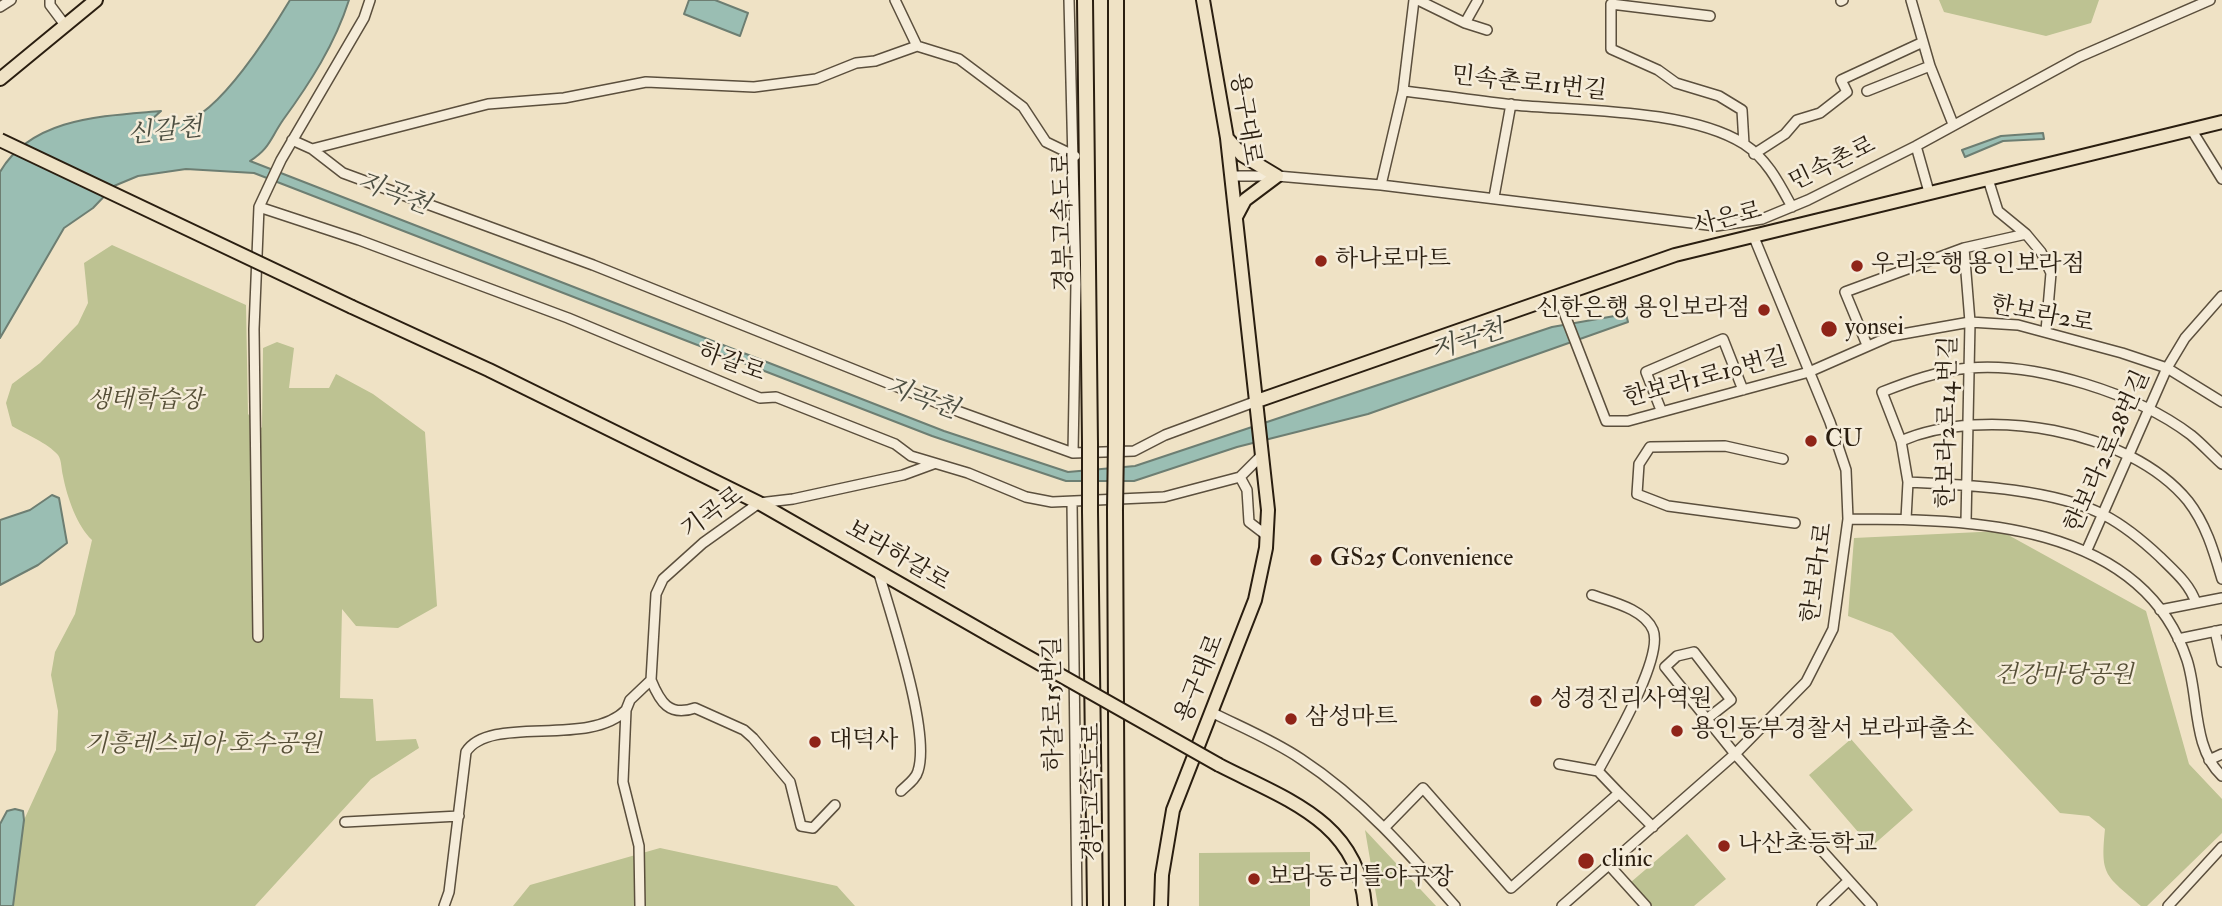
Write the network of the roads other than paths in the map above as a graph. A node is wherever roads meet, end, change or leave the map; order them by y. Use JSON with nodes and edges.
{"nodes":[{"id":1,"x":11,"y":0,"type":"edge"},
{"id":2,"x":50,"y":0,"type":"edge"},
{"id":3,"x":96,"y":0,"type":"edge"},
{"id":4,"x":370,"y":0,"type":"edge"},
{"id":5,"x":895,"y":0,"type":"edge"},
{"id":6,"x":1069,"y":0,"type":"edge"},
{"id":7,"x":1085,"y":0,"type":"edge"},
{"id":8,"x":1116,"y":0,"type":"edge"},
{"id":9,"x":1203,"y":0,"type":"edge"},
{"id":10,"x":1416,"y":0,"type":"edge"},
{"id":11,"x":1478,"y":0,"type":"edge"},
{"id":12,"x":1912,"y":0,"type":"edge"},
{"id":13,"x":2210,"y":0,"type":"edge"},
{"id":14,"x":1611,"y":2,"type":"edge"},
{"id":15,"x":0,"y":7,"type":"edge"},
{"id":16,"x":1710,"y":16,"type":"dead end"},
{"id":17,"x":1465,"y":23,"type":"junction"},
{"id":18,"x":65,"y":25,"type":"junction"},
{"id":19,"x":1487,"y":30,"type":"dead end"},
{"id":20,"x":1923,"y":42,"type":"junction"},
{"id":21,"x":917,"y":46,"type":"junction"},
{"id":22,"x":1930,"y":66,"type":"junction"},
{"id":23,"x":0,"y":79,"type":"edge"},
{"id":24,"x":1404,"y":91,"type":"junction"},
{"id":25,"x":1867,"y":91,"type":"dead end"},
{"id":26,"x":1511,"y":104,"type":"junction"},
{"id":27,"x":2222,"y":122,"type":"edge"},
{"id":28,"x":1953,"y":124,"type":"junction"},
{"id":29,"x":2191,"y":129,"type":"junction"},
{"id":30,"x":1227,"y":138,"type":"junction"},
{"id":31,"x":0,"y":140,"type":"edge"},
{"id":32,"x":292,"y":140,"type":"junction"},
{"id":33,"x":1744,"y":144,"type":"junction"},
{"id":34,"x":1916,"y":146,"type":"junction"},
{"id":35,"x":312,"y":149,"type":"junction"},
{"id":36,"x":1755,"y":154,"type":"junction"},
{"id":37,"x":1075,"y":156,"type":"junction"},
{"id":38,"x":1231,"y":176,"type":"junction"},
{"id":39,"x":1277,"y":176,"type":"junction"},
{"id":40,"x":1989,"y":179,"type":"junction"},
{"id":41,"x":2222,"y":179,"type":"edge"},
{"id":42,"x":1381,"y":185,"type":"junction"},
{"id":43,"x":1929,"y":191,"type":"junction"},
{"id":44,"x":1494,"y":197,"type":"junction"},
{"id":45,"x":259,"y":206,"type":"junction"},
{"id":46,"x":1792,"y":206,"type":"junction"},
{"id":47,"x":1237,"y":217,"type":"junction"},
{"id":48,"x":2026,"y":234,"type":"junction"},
{"id":49,"x":1753,"y":235,"type":"junction"},
{"id":50,"x":1964,"y":248,"type":"junction"},
{"id":51,"x":2222,"y":296,"type":"edge"},
{"id":52,"x":1560,"y":302,"type":"junction"},
{"id":53,"x":1970,"y":322,"type":"junction"},
{"id":54,"x":2046,"y":331,"type":"junction"},
{"id":55,"x":1867,"y":345,"type":"junction"},
{"id":56,"x":1969,"y":368,"type":"junction"},
{"id":57,"x":2167,"y":368,"type":"junction"},
{"id":58,"x":1809,"y":372,"type":"junction"},
{"id":59,"x":1743,"y":390,"type":"junction"},
{"id":60,"x":2222,"y":402,"type":"edge"},
{"id":61,"x":1257,"y":407,"type":"junction"},
{"id":62,"x":2148,"y":409,"type":"junction"},
{"id":63,"x":1661,"y":410,"type":"junction"},
{"id":64,"x":1968,"y":423,"type":"junction"},
{"id":65,"x":1901,"y":441,"type":"junction"},
{"id":66,"x":1073,"y":453,"type":"junction"},
{"id":67,"x":2128,"y":456,"type":"junction"},
{"id":68,"x":1783,"y":459,"type":"dead end"},
{"id":69,"x":1263,"y":461,"type":"junction"},
{"id":70,"x":934,"y":464,"type":"junction"},
{"id":71,"x":2222,"y":464,"type":"edge"},
{"id":72,"x":1240,"y":477,"type":"junction"},
{"id":73,"x":1908,"y":482,"type":"junction"},
{"id":74,"x":1967,"y":485,"type":"junction"},
{"id":75,"x":1072,"y":502,"type":"junction"},
{"id":76,"x":760,"y":503,"type":"junction"},
{"id":77,"x":2103,"y":514,"type":"junction"},
{"id":78,"x":1848,"y":519,"type":"junction"},
{"id":79,"x":1906,"y":519,"type":"junction"},
{"id":80,"x":1966,"y":522,"type":"junction"},
{"id":81,"x":1795,"y":523,"type":"dead end"},
{"id":82,"x":1266,"y":536,"type":"junction"},
{"id":83,"x":2086,"y":552,"type":"junction"},
{"id":84,"x":878,"y":570,"type":"junction"},
{"id":85,"x":2222,"y":579,"type":"edge"},
{"id":86,"x":1592,"y":595,"type":"dead end"},
{"id":87,"x":2222,"y":598,"type":"edge"},
{"id":88,"x":2196,"y":603,"type":"junction"},
{"id":89,"x":2160,"y":610,"type":"junction"},
{"id":90,"x":2219,"y":631,"type":"edge"},
{"id":91,"x":258,"y":637,"type":"dead end"},
{"id":92,"x":2178,"y":639,"type":"junction"},
{"id":93,"x":2222,"y":662,"type":"edge"},
{"id":94,"x":650,"y":680,"type":"junction"},
{"id":95,"x":626,"y":710,"type":"junction"},
{"id":96,"x":1211,"y":712,"type":"junction"},
{"id":97,"x":1708,"y":718,"type":"junction"},
{"id":98,"x":1735,"y":754,"type":"junction"},
{"id":99,"x":2222,"y":754,"type":"edge"},
{"id":100,"x":2209,"y":760,"type":"junction"},
{"id":101,"x":1559,"y":765,"type":"dead end"},
{"id":102,"x":1598,"y":771,"type":"junction"},
{"id":103,"x":2222,"y":776,"type":"edge"},
{"id":104,"x":901,"y":791,"type":"dead end"},
{"id":105,"x":1619,"y":793,"type":"junction"},
{"id":106,"x":835,"y":805,"type":"dead end"},
{"id":107,"x":458,"y":816,"type":"junction"},
{"id":108,"x":345,"y":822,"type":"dead end"},
{"id":109,"x":1385,"y":827,"type":"junction"},
{"id":110,"x":1653,"y":827,"type":"junction"},
{"id":111,"x":2222,"y":847,"type":"edge"},
{"id":112,"x":1609,"y":865,"type":"junction"},
{"id":113,"x":1848,"y":881,"type":"junction"},
{"id":114,"x":1162,"y":905,"type":"edge"},
{"id":115,"x":444,"y":906,"type":"edge"},
{"id":116,"x":639,"y":906,"type":"edge"},
{"id":117,"x":1077,"y":906,"type":"edge"},
{"id":118,"x":1095,"y":906,"type":"edge"},
{"id":119,"x":1116,"y":906,"type":"edge"},
{"id":120,"x":1365,"y":906,"type":"edge"},
{"id":121,"x":1455,"y":906,"type":"edge"},
{"id":122,"x":1562,"y":906,"type":"edge"},
{"id":123,"x":1646,"y":906,"type":"edge"},
{"id":124,"x":1822,"y":906,"type":"edge"},
{"id":125,"x":1872,"y":906,"type":"edge"},
{"id":126,"x":2168,"y":906,"type":"edge"}],
"edges":[{"from":1,"to":15,"type":"street"},
{"from":2,"to":18,"type":"street"},
{"from":3,"to":18,"type":"main road"},
{"from":4,"to":32,"type":"street"},
{"from":5,"to":21,"type":"street"},
{"from":6,"to":37,"type":"street"},
{"from":7,"to":118,"type":"highway","name":"경부고속도로","bridge":true},
{"from":8,"to":119,"type":"highway","name":"경부고속도로","bridge":true},
{"from":9,"to":30,"type":"main road","name":"용구대로"},
{"from":10,"to":17,"type":"street"},
{"from":10,"to":24,"type":"street"},
{"from":11,"to":17,"type":"street"},
{"from":12,"to":20,"type":"street"},
{"from":13,"to":28,"type":"street","name":"민속촌로"},
{"from":14,"to":16,"type":"street","name":"민속촌로11번길"},
{"from":14,"to":33,"type":"street","name":"민속촌로11번길"},
{"from":17,"to":19,"type":"street"},
{"from":18,"to":23,"type":"main road"},
{"from":20,"to":22,"type":"street"},
{"from":20,"to":36,"type":"street"},
{"from":21,"to":35,"type":"street"},
{"from":21,"to":37,"type":"street"},
{"from":22,"to":25,"type":"street"},
{"from":22,"to":28,"type":"street"},
{"from":24,"to":26,"type":"street","name":"민속촌로11번길"},
{"from":24,"to":42,"type":"street"},
{"from":26,"to":33,"type":"street","name":"민속촌로11번길"},
{"from":26,"to":44,"type":"street"},
{"from":27,"to":29,"type":"main road","name":"사은로"},
{"from":28,"to":34,"type":"street","name":"민속촌로"},
{"from":29,"to":40,"type":"main road","name":"사은로"},
{"from":29,"to":41,"type":"street"},
{"from":30,"to":38,"type":"main road","name":"용구대로"},
{"from":30,"to":39,"type":"main road"},
{"from":31,"to":76,"type":"main road","name":"보라하갈로","bridge":true},
{"from":32,"to":35,"type":"street"},
{"from":32,"to":45,"type":"street"},
{"from":33,"to":36,"type":"street","name":"민속촌로11번길"},
{"from":34,"to":43,"type":"street"},
{"from":34,"to":46,"type":"street","name":"민속촌로"},
{"from":35,"to":66,"type":"street"},
{"from":36,"to":46,"type":"street","name":"민속촌로11번길"},
{"from":37,"to":66,"type":"street"},
{"from":38,"to":39,"type":"street","name":"민속촌로"},
{"from":38,"to":47,"type":"main road","name":"용구대로"},
{"from":39,"to":42,"type":"street","name":"민속촌로"},
{"from":39,"to":47,"type":"main road"},
{"from":40,"to":43,"type":"main road","name":"사은로"},
{"from":40,"to":48,"type":"street"},
{"from":42,"to":44,"type":"street","name":"민속촌로"},
{"from":43,"to":49,"type":"main road","name":"사은로"},
{"from":44,"to":46,"type":"street","name":"민속촌로"},
{"from":45,"to":70,"type":"street","name":"하갈로"},
{"from":45,"to":91,"type":"street"},
{"from":47,"to":61,"type":"main road","name":"용구대로"},
{"from":48,"to":50,"type":"street"},
{"from":48,"to":54,"type":"street"},
{"from":49,"to":52,"type":"main road","name":"사은로"},
{"from":49,"to":58,"type":"street","name":"한보라1로"},
{"from":50,"to":53,"type":"street","name":"한보라2로14번길"},
{"from":50,"to":55,"type":"street"},
{"from":51,"to":57,"type":"street","name":"한보라2로28번길"},
{"from":52,"to":61,"type":"main road","name":"사은로"},
{"from":52,"to":63,"type":"street","name":"한보라1로10번길"},
{"from":53,"to":54,"type":"street","name":"한보라2로"},
{"from":53,"to":55,"type":"street","name":"한보라2로"},
{"from":53,"to":56,"type":"street","name":"한보라2로14번길"},
{"from":54,"to":57,"type":"street","name":"한보라2로"},
{"from":55,"to":58,"type":"street","name":"한보라2로"},
{"from":56,"to":62,"type":"street"},
{"from":56,"to":64,"type":"street","name":"한보라2로14번길"},
{"from":56,"to":65,"type":"street"},
{"from":57,"to":60,"type":"street","name":"한보라2로"},
{"from":57,"to":62,"type":"street","name":"한보라2로28번길"},
{"from":58,"to":59,"type":"street","name":"한보라1로10번길"},
{"from":58,"to":78,"type":"street","name":"한보라1로"},
{"from":59,"to":63,"type":"street","name":"한보라1로10번길"},
{"from":59,"to":63,"type":"street"},
{"from":61,"to":66,"type":"street"},
{"from":61,"to":69,"type":"main road","name":"용구대로"},
{"from":62,"to":67,"type":"street","name":"한보라2로28번길"},
{"from":62,"to":71,"type":"street"},
{"from":64,"to":65,"type":"street"},
{"from":64,"to":67,"type":"street"},
{"from":64,"to":74,"type":"street","name":"한보라2로14번길"},
{"from":65,"to":73,"type":"street"},
{"from":67,"to":77,"type":"street","name":"한보라2로28번길"},
{"from":67,"to":85,"type":"street"},
{"from":68,"to":81,"type":"street"},
{"from":69,"to":72,"type":"street"},
{"from":69,"to":82,"type":"main road","name":"용구대로"},
{"from":70,"to":75,"type":"street","name":"하갈로"},
{"from":70,"to":76,"type":"street","name":"기곡로"},
{"from":72,"to":75,"type":"street","name":"하갈로"},
{"from":72,"to":82,"type":"street"},
{"from":73,"to":74,"type":"street"},
{"from":73,"to":79,"type":"street"},
{"from":74,"to":77,"type":"street"},
{"from":74,"to":80,"type":"street","name":"한보라2로14번길"},
{"from":75,"to":117,"type":"street","name":"하갈로15번길"},
{"from":76,"to":84,"type":"main road","name":"보라하갈로"},
{"from":76,"to":94,"type":"street","name":"기곡로"},
{"from":77,"to":83,"type":"street","name":"한보라2로28번길"},
{"from":77,"to":88,"type":"street"},
{"from":78,"to":79,"type":"street"},
{"from":78,"to":98,"type":"street","name":"한보라1로"},
{"from":79,"to":80,"type":"street"},
{"from":80,"to":83,"type":"street"},
{"from":82,"to":96,"type":"main road","name":"용구대로"},
{"from":83,"to":89,"type":"street"},
{"from":84,"to":104,"type":"street"},
{"from":84,"to":120,"type":"main road","name":"보라하갈로","bridge":true},
{"from":86,"to":102,"type":"street"},
{"from":87,"to":88,"type":"street"},
{"from":88,"to":89,"type":"street"},
{"from":89,"to":92,"type":"street"},
{"from":90,"to":92,"type":"street"},
{"from":90,"to":93,"type":"street"},
{"from":92,"to":100,"type":"street"},
{"from":94,"to":95,"type":"street"},
{"from":94,"to":106,"type":"street"},
{"from":95,"to":107,"type":"street"},
{"from":95,"to":116,"type":"street"},
{"from":96,"to":109,"type":"street"},
{"from":96,"to":114,"type":"main road","name":"용구대로"},
{"from":97,"to":97,"type":"street"},
{"from":97,"to":98,"type":"street"},
{"from":98,"to":110,"type":"street","name":"한보라1로"},
{"from":98,"to":113,"type":"street"},
{"from":99,"to":100,"type":"street"},
{"from":100,"to":103,"type":"street"},
{"from":101,"to":102,"type":"street"},
{"from":102,"to":105,"type":"street"},
{"from":105,"to":109,"type":"street"},
{"from":105,"to":110,"type":"street"},
{"from":107,"to":108,"type":"street"},
{"from":107,"to":115,"type":"street"},
{"from":109,"to":121,"type":"street"},
{"from":110,"to":112,"type":"street","name":"한보라1로"},
{"from":111,"to":126,"type":"street"},
{"from":112,"to":122,"type":"street","name":"한보라1로"},
{"from":112,"to":123,"type":"street"},
{"from":113,"to":124,"type":"street"},
{"from":113,"to":125,"type":"street"}]}
